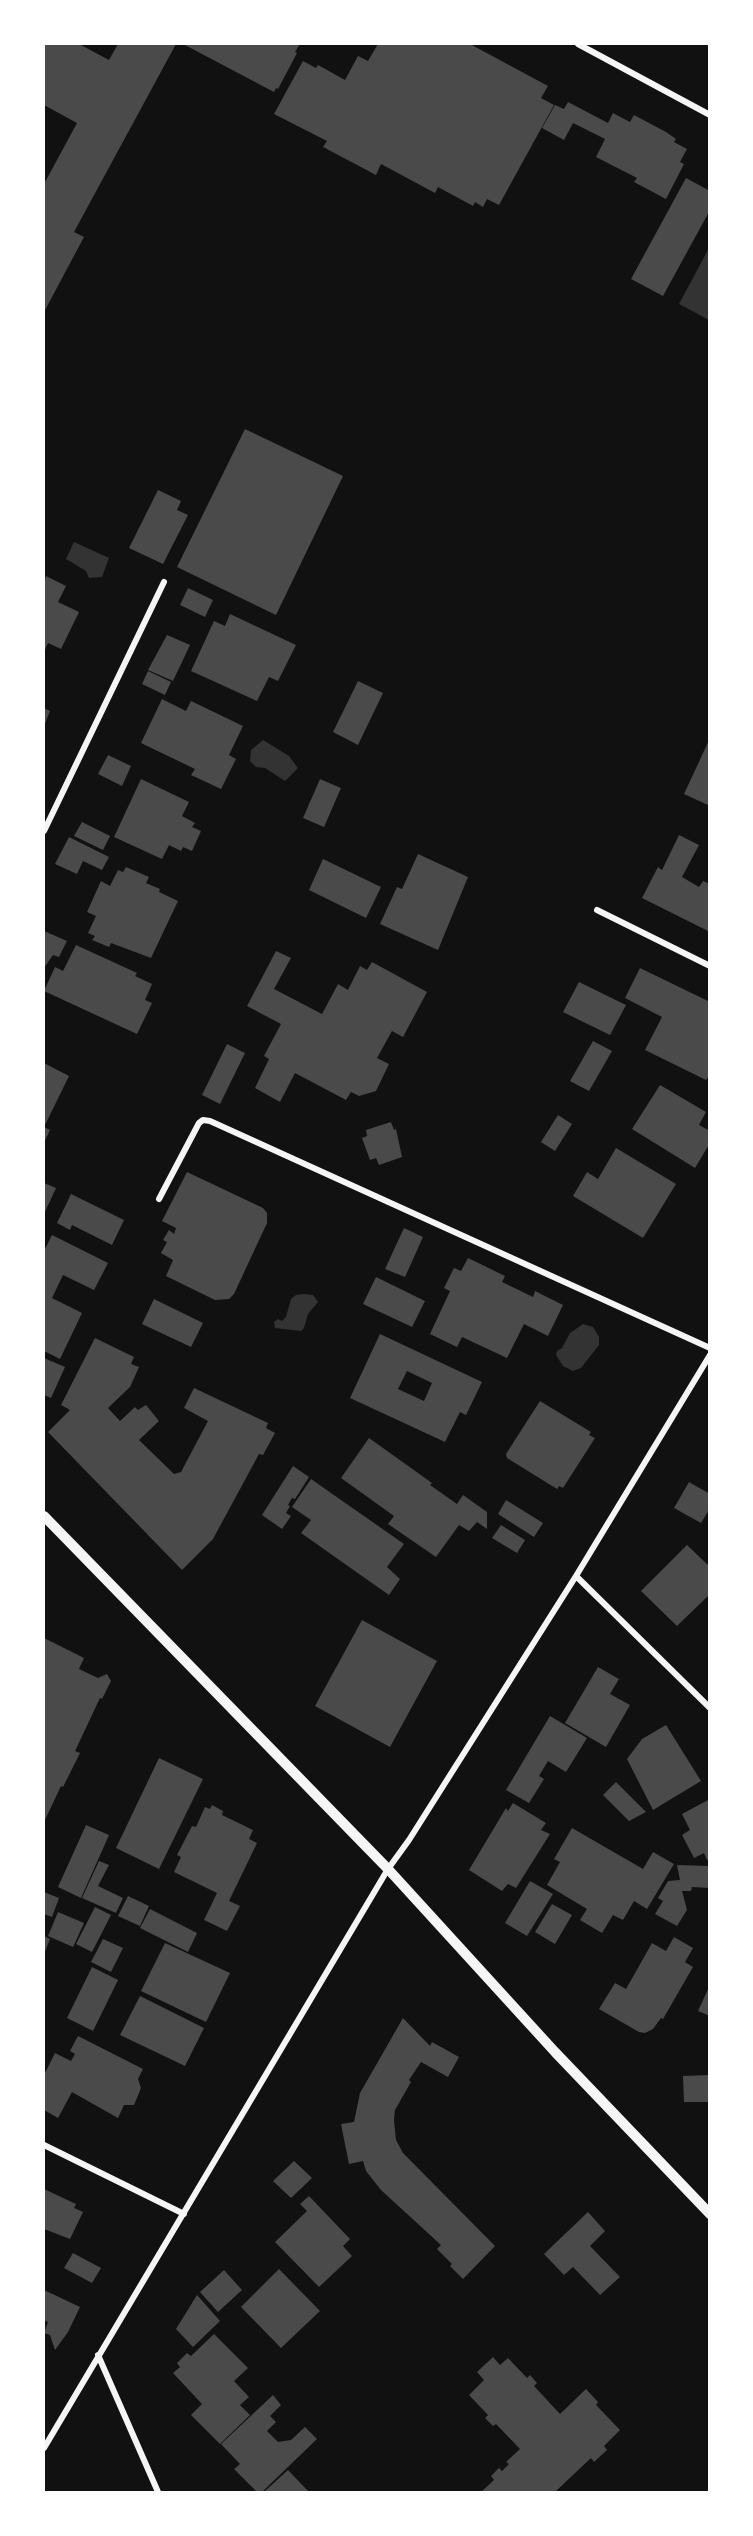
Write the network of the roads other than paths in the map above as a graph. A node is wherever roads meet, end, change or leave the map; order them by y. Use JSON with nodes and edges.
{"nodes":[{"id":1,"x":578,"y":44,"type":"edge"},
{"id":2,"x":710,"y":115,"type":"edge"},
{"id":3,"x":164,"y":582,"type":"dead end"},
{"id":4,"x":44,"y":831,"type":"edge"},
{"id":5,"x":597,"y":910,"type":"dead end"},
{"id":6,"x":710,"y":966,"type":"edge"},
{"id":7,"x":159,"y":1199,"type":"dead end"},
{"id":8,"x":710,"y":1348,"type":"edge"},
{"id":9,"x":710,"y":1355,"type":"edge"},
{"id":10,"x":44,"y":1516,"type":"edge"},
{"id":11,"x":576,"y":1576,"type":"junction"},
{"id":12,"x":710,"y":1708,"type":"edge"},
{"id":13,"x":388,"y":1869,"type":"junction"},
{"id":14,"x":44,"y":2145,"type":"edge"},
{"id":15,"x":184,"y":2214,"type":"junction"},
{"id":16,"x":710,"y":2214,"type":"edge"},
{"id":17,"x":98,"y":2355,"type":"junction"},
{"id":18,"x":44,"y":2448,"type":"edge"},
{"id":19,"x":158,"y":2493,"type":"edge"}],
"edges":[{"from":1,"to":2,"type":"street"},
{"from":3,"to":4,"type":"street"},
{"from":5,"to":6,"type":"street"},
{"from":7,"to":8,"type":"street"},
{"from":9,"to":11,"type":"street"},
{"from":10,"to":13,"type":"street"},
{"from":11,"to":12,"type":"street"},
{"from":11,"to":13,"type":"street"},
{"from":13,"to":15,"type":"street"},
{"from":13,"to":16,"type":"street"},
{"from":14,"to":15,"type":"street"},
{"from":15,"to":17,"type":"street"},
{"from":17,"to":18,"type":"street"},
{"from":17,"to":19,"type":"street"}]}
